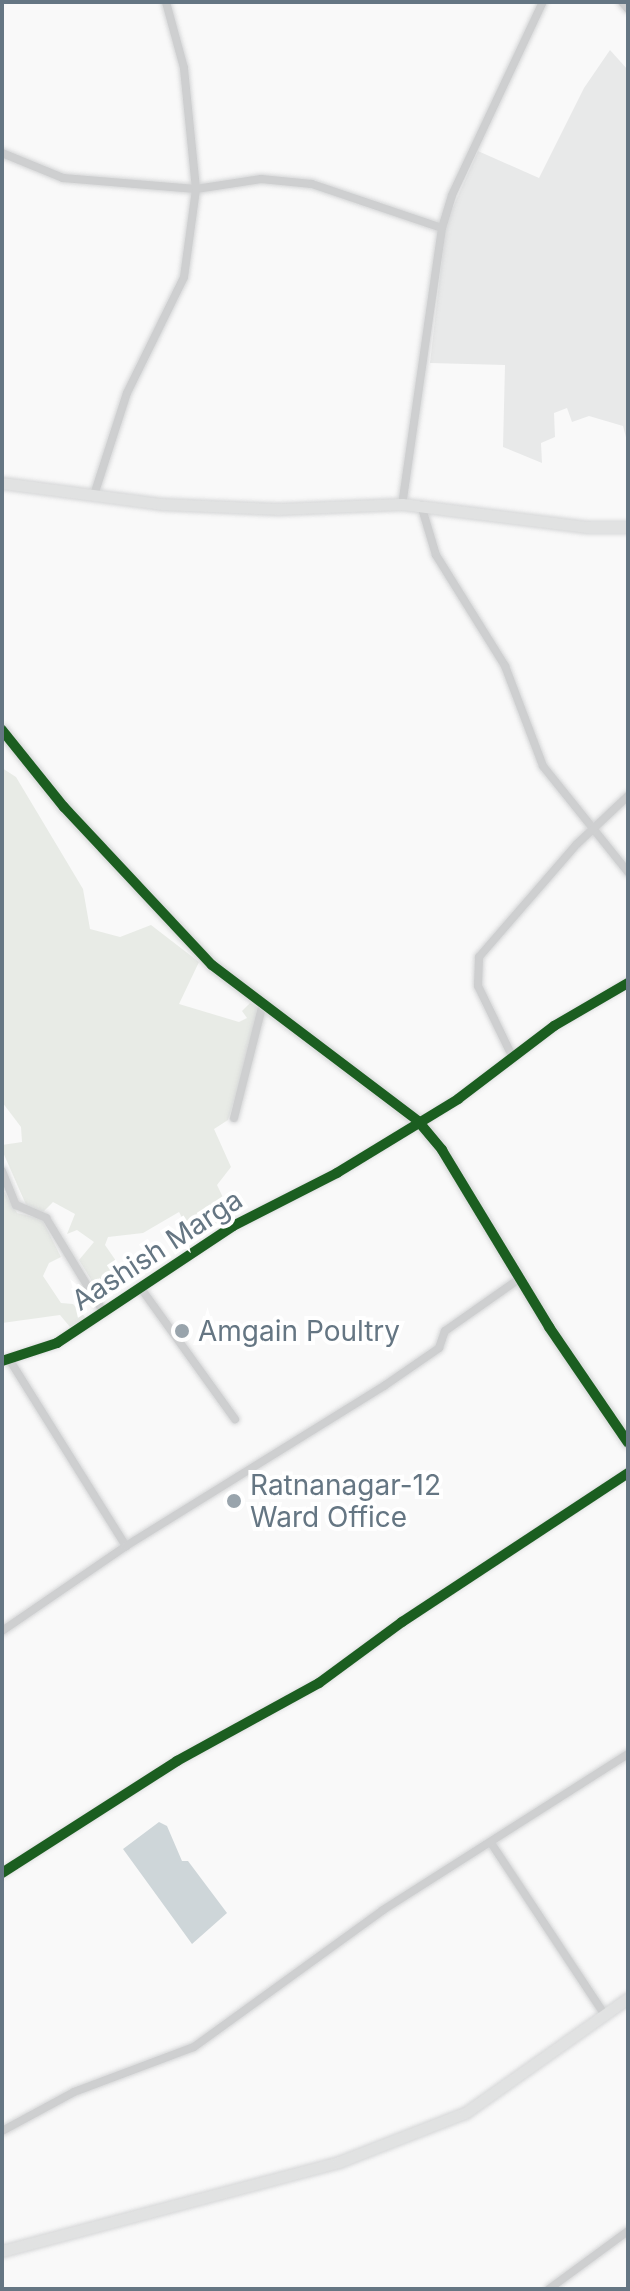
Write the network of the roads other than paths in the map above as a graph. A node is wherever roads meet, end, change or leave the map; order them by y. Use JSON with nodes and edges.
{"nodes":[{"id":1,"x":166,"y":2,"type":"edge"},
{"id":2,"x":543,"y":2,"type":"edge"},
{"id":3,"x":622,"y":2,"type":"edge"},
{"id":4,"x":628,"y":9,"type":"edge"},
{"id":5,"x":2,"y":153,"type":"edge"},
{"id":6,"x":196,"y":189,"type":"junction"},
{"id":7,"x":442,"y":228,"type":"junction"},
{"id":8,"x":2,"y":483,"type":"edge"},
{"id":9,"x":94,"y":495,"type":"junction"},
{"id":10,"x":402,"y":504,"type":"junction"},
{"id":11,"x":421,"y":505,"type":"junction"},
{"id":12,"x":628,"y":527,"type":"edge"},
{"id":13,"x":2,"y":730,"type":"edge"},
{"id":14,"x":628,"y":796,"type":"edge"},
{"id":15,"x":593,"y":829,"type":"junction"},
{"id":16,"x":628,"y":872,"type":"edge"},
{"id":17,"x":628,"y":983,"type":"edge"},
{"id":18,"x":263,"y":1003,"type":"junction"},
{"id":19,"x":513,"y":1058,"type":"junction"},
{"id":20,"x":234,"y":1118,"type":"dead end"},
{"id":21,"x":418,"y":1121,"type":"junction"},
{"id":22,"x":2,"y":1171,"type":"edge"},
{"id":23,"x":519,"y":1279,"type":"junction"},
{"id":24,"x":140,"y":1287,"type":"junction"},
{"id":25,"x":104,"y":1313,"type":"junction"},
{"id":26,"x":5,"y":1360,"type":"edge"},
{"id":27,"x":235,"y":1419,"type":"dead end"},
{"id":28,"x":628,"y":1443,"type":"edge"},
{"id":29,"x":628,"y":1473,"type":"edge"},
{"id":30,"x":126,"y":1546,"type":"junction"},
{"id":31,"x":2,"y":1631,"type":"edge"},
{"id":32,"x":628,"y":1754,"type":"edge"},
{"id":33,"x":491,"y":1843,"type":"junction"},
{"id":34,"x":2,"y":1873,"type":"edge"},
{"id":35,"x":628,"y":1998,"type":"edge"},
{"id":36,"x":604,"y":2014,"type":"junction"},
{"id":37,"x":2,"y":2131,"type":"edge"},
{"id":38,"x":628,"y":2231,"type":"edge"},
{"id":39,"x":4,"y":2246,"type":"edge"},
{"id":40,"x":549,"y":2289,"type":"edge"}],
"edges":[{"from":1,"to":6,"type":"street"},
{"from":2,"to":7,"type":"street"},
{"from":3,"to":4,"type":"street"},
{"from":5,"to":6,"type":"street"},
{"from":6,"to":7,"type":"street"},
{"from":6,"to":9,"type":"street"},
{"from":7,"to":10,"type":"street"},
{"from":8,"to":9,"type":"street"},
{"from":9,"to":10,"type":"street"},
{"from":10,"to":11,"type":"street"},
{"from":11,"to":12,"type":"street"},
{"from":11,"to":15,"type":"street"},
{"from":13,"to":18,"type":"street"},
{"from":14,"to":15,"type":"street"},
{"from":15,"to":16,"type":"street"},
{"from":15,"to":19,"type":"street"},
{"from":17,"to":19,"type":"street","name":"Aashish Marga"},
{"from":18,"to":20,"type":"street"},
{"from":18,"to":21,"type":"street"},
{"from":19,"to":21,"type":"street","name":"Aashish Marga"},
{"from":21,"to":23,"type":"street"},
{"from":21,"to":24,"type":"street","name":"Aashish Marga"},
{"from":22,"to":25,"type":"street"},
{"from":23,"to":28,"type":"street"},
{"from":23,"to":30,"type":"street"},
{"from":24,"to":25,"type":"street","name":"Aashish Marga"},
{"from":24,"to":27,"type":"street"},
{"from":25,"to":26,"type":"street","name":"Aashish Marga"},
{"from":26,"to":30,"type":"street"},
{"from":29,"to":34,"type":"street"},
{"from":30,"to":31,"type":"street"},
{"from":32,"to":33,"type":"street"},
{"from":33,"to":36,"type":"street"},
{"from":33,"to":37,"type":"street"},
{"from":35,"to":36,"type":"street"},
{"from":36,"to":39,"type":"street"},
{"from":38,"to":40,"type":"street"}]}
